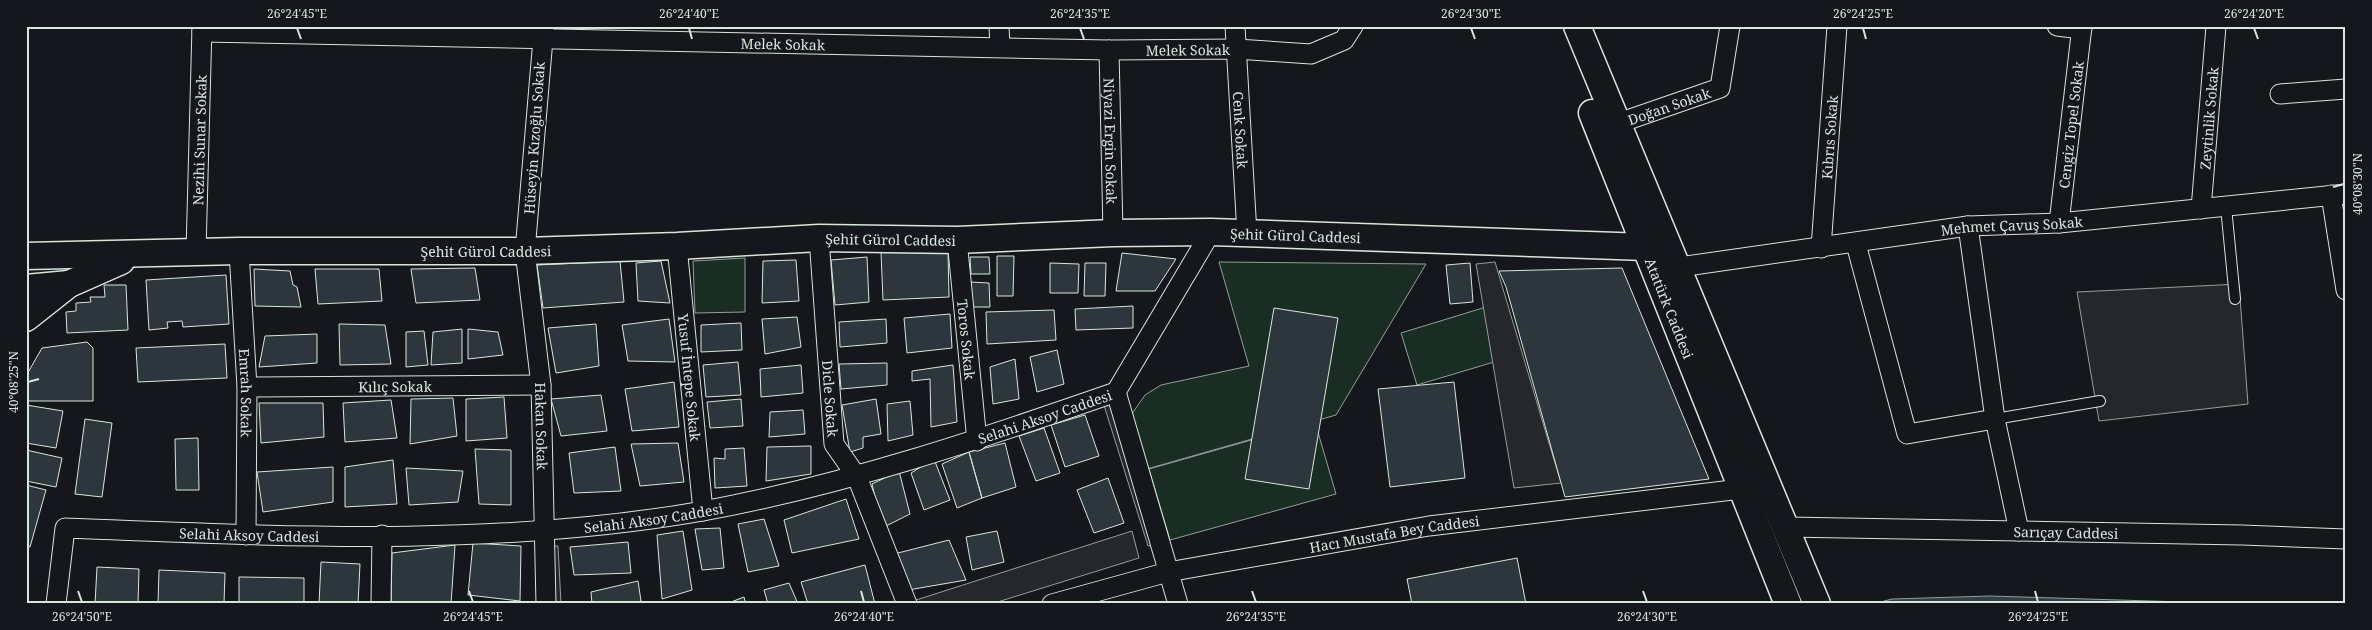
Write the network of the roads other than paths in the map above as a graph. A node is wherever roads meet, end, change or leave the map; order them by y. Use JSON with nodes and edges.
{"nodes":[{"id":1,"x":999,"y":26,"type":"edge"},
{"id":2,"x":1235,"y":26,"type":"edge"},
{"id":3,"x":1353,"y":26,"type":"edge"},
{"id":4,"x":1558,"y":26,"type":"edge"},
{"id":5,"x":1577,"y":26,"type":"edge"},
{"id":6,"x":1730,"y":26,"type":"edge"},
{"id":7,"x":1836,"y":26,"type":"edge"},
{"id":8,"x":2057,"y":26,"type":"edge"},
{"id":9,"x":2216,"y":26,"type":"edge"},
{"id":10,"x":2082,"y":27,"type":"edge"},
{"id":11,"x":202,"y":29,"type":"edge"},
{"id":12,"x":543,"y":32,"type":"edge"},
{"id":13,"x":1000,"y":47,"type":"junction"},
{"id":14,"x":1237,"y":49,"type":"junction"},
{"id":15,"x":1109,"y":50,"type":"junction"},
{"id":16,"x":2346,"y":89,"type":"edge"},
{"id":17,"x":2280,"y":94,"type":"dead end"},
{"id":18,"x":1616,"y":124,"type":"junction"},
{"id":19,"x":2338,"y":195,"type":"edge"},
{"id":20,"x":2226,"y":206,"type":"junction"},
{"id":21,"x":2200,"y":209,"type":"junction"},
{"id":22,"x":2059,"y":223,"type":"junction"},
{"id":23,"x":1968,"y":226,"type":"junction"},
{"id":24,"x":1113,"y":232,"type":"junction"},
{"id":25,"x":1211,"y":232,"type":"junction"},
{"id":26,"x":1247,"y":234,"type":"junction"},
{"id":27,"x":819,"y":238,"type":"junction"},
{"id":28,"x":957,"y":240,"type":"junction"},
{"id":29,"x":1856,"y":244,"type":"junction"},
{"id":30,"x":677,"y":246,"type":"junction"},
{"id":31,"x":1646,"y":247,"type":"junction"},
{"id":32,"x":1821,"y":248,"type":"junction"},
{"id":33,"x":239,"y":251,"type":"junction"},
{"id":34,"x":525,"y":251,"type":"junction"},
{"id":35,"x":196,"y":252,"type":"junction"},
{"id":36,"x":136,"y":255,"type":"junction"},
{"id":37,"x":26,"y":256,"type":"edge"},
{"id":38,"x":1679,"y":267,"type":"junction"},
{"id":39,"x":69,"y":284,"type":"junction"},
{"id":40,"x":26,"y":288,"type":"edge"},
{"id":41,"x":2346,"y":290,"type":"edge"},
{"id":42,"x":2236,"y":299,"type":"dead end"},
{"id":43,"x":26,"y":318,"type":"edge"},
{"id":44,"x":541,"y":385,"type":"junction"},
{"id":45,"x":247,"y":387,"type":"junction"},
{"id":46,"x":1116,"y":392,"type":"junction"},
{"id":47,"x":2100,"y":402,"type":"dead end"},
{"id":48,"x":1995,"y":419,"type":"junction"},
{"id":49,"x":978,"y":440,"type":"junction"},
{"id":50,"x":857,"y":477,"type":"junction"},
{"id":51,"x":1741,"y":489,"type":"junction"},
{"id":52,"x":702,"y":511,"type":"junction"},
{"id":53,"x":1786,"y":526,"type":"junction"},
{"id":54,"x":546,"y":531,"type":"junction"},
{"id":55,"x":2019,"y":531,"type":"junction"},
{"id":56,"x":246,"y":535,"type":"junction"},
{"id":57,"x":382,"y":536,"type":"junction"},
{"id":58,"x":2346,"y":539,"type":"edge"},
{"id":59,"x":1168,"y":572,"type":"junction"},
{"id":60,"x":1812,"y":592,"type":"edge"},
{"id":61,"x":1785,"y":596,"type":"edge"},
{"id":62,"x":56,"y":604,"type":"edge"},
{"id":63,"x":381,"y":604,"type":"edge"},
{"id":64,"x":546,"y":604,"type":"edge"},
{"id":65,"x":907,"y":604,"type":"edge"},
{"id":66,"x":1052,"y":604,"type":"edge"},
{"id":67,"x":1178,"y":604,"type":"edge"}],
"edges":[{"from":1,"to":13,"type":"street"},
{"from":2,"to":14,"type":"street","name":"Cenk Sokak"},
{"from":3,"to":14,"type":"street","name":"Melek Sokak"},
{"from":4,"to":31,"type":"main road","name":"Atatürk Caddesi"},
{"from":5,"to":18,"type":"main road","name":"Atatürk Caddesi"},
{"from":6,"to":18,"type":"street","name":"Doğan Sokak"},
{"from":7,"to":32,"type":"street","name":"Kıbrıs Sokak"},
{"from":8,"to":10,"type":"street"},
{"from":9,"to":21,"type":"street","name":"Zeytinlik Sokak"},
{"from":10,"to":22,"type":"street","name":"Cengiz Topel Sokak"},
{"from":11,"to":12,"type":"street","name":"Melek Sokak"},
{"from":11,"to":35,"type":"street","name":"Nezihi Sunar Sokak"},
{"from":12,"to":13,"type":"street","name":"Melek Sokak"},
{"from":12,"to":34,"type":"street","name":"Hüseyin Kızoğlu Sokak"},
{"from":13,"to":15,"type":"street","name":"Melek Sokak"},
{"from":14,"to":15,"type":"street","name":"Melek Sokak"},
{"from":14,"to":26,"type":"street","name":"Cenk Sokak"},
{"from":15,"to":24,"type":"street","name":"Niyazi Ergin Sokak"},
{"from":16,"to":17,"type":"street"},
{"from":18,"to":38,"type":"main road","name":"Atatürk Caddesi"},
{"from":19,"to":20,"type":"street","name":"Mehmet Çavuş Sokak"},
{"from":19,"to":41,"type":"street"},
{"from":20,"to":21,"type":"street","name":"Mehmet Çavuş Sokak"},
{"from":20,"to":42,"type":"lane"},
{"from":21,"to":22,"type":"street","name":"Mehmet Çavuş Sokak"},
{"from":22,"to":23,"type":"street","name":"Mehmet Çavuş Sokak"},
{"from":23,"to":29,"type":"street","name":"Mehmet Çavuş Sokak"},
{"from":23,"to":48,"type":"street"},
{"from":24,"to":25,"type":"main road","name":"Şehit Gürol Caddesi"},
{"from":24,"to":28,"type":"main road","name":"Şehit Gürol Caddesi"},
{"from":25,"to":26,"type":"main road","name":"Şehit Gürol Caddesi"},
{"from":25,"to":46,"type":"street","name":"Selahi Aksoy Caddesi"},
{"from":26,"to":31,"type":"main road","name":"Şehit Gürol Caddesi"},
{"from":27,"to":28,"type":"main road","name":"Şehit Gürol Caddesi"},
{"from":27,"to":30,"type":"main road","name":"Şehit Gürol Caddesi"},
{"from":27,"to":50,"type":"street","name":"Dicle Sokak"},
{"from":28,"to":49,"type":"street","name":"Toros Sokak"},
{"from":29,"to":32,"type":"street","name":"Mehmet Çavuş Sokak"},
{"from":29,"to":48,"type":"street"},
{"from":30,"to":34,"type":"main road","name":"Şehit Gürol Caddesi"},
{"from":30,"to":52,"type":"street","name":"Yusuf İntepe Sokak"},
{"from":31,"to":38,"type":"street"},
{"from":31,"to":51,"type":"main road","name":"Atatürk Caddesi"},
{"from":32,"to":38,"type":"street","name":"Mehmet Çavuş Sokak"},
{"from":33,"to":34,"type":"main road","name":"Şehit Gürol Caddesi"},
{"from":33,"to":35,"type":"main road","name":"Şehit Gürol Caddesi"},
{"from":33,"to":45,"type":"street","name":"Emrah Sokak"},
{"from":34,"to":44,"type":"street","name":"Hakan Sokak"},
{"from":35,"to":36,"type":"main road","name":"Şehit Gürol Caddesi"},
{"from":36,"to":37,"type":"main road","name":"Şehit Gürol Caddesi"},
{"from":36,"to":39,"type":"main road"},
{"from":38,"to":53,"type":"main road","name":"Atatürk Caddesi"},
{"from":39,"to":40,"type":"main road"},
{"from":39,"to":43,"type":"main road"},
{"from":44,"to":45,"type":"street","name":"Kılıç Sokak"},
{"from":44,"to":54,"type":"street","name":"Hakan Sokak"},
{"from":45,"to":56,"type":"street","name":"Emrah Sokak"},
{"from":46,"to":49,"type":"street","name":"Selahi Aksoy Caddesi"},
{"from":46,"to":59,"type":"street"},
{"from":47,"to":48,"type":"lane"},
{"from":48,"to":55,"type":"street"},
{"from":49,"to":50,"type":"street","name":"Selahi Aksoy Caddesi"},
{"from":50,"to":52,"type":"street","name":"Selahi Aksoy Caddesi"},
{"from":50,"to":65,"type":"street","name":"Dicle Sokak"},
{"from":51,"to":59,"type":"street","name":"Hacı Mustafa Bey Caddesi"},
{"from":51,"to":61,"type":"main road","name":"Atatürk Caddesi"},
{"from":52,"to":54,"type":"street","name":"Selahi Aksoy Caddesi"},
{"from":53,"to":55,"type":"street","name":"Sarıçay Caddesi"},
{"from":53,"to":60,"type":"main road","name":"Atatürk Caddesi"},
{"from":54,"to":57,"type":"street","name":"Selahi Aksoy Caddesi"},
{"from":54,"to":64,"type":"street","name":"Hakan Sokak"},
{"from":55,"to":58,"type":"street","name":"Sarıçay Caddesi"},
{"from":56,"to":57,"type":"street","name":"Selahi Aksoy Caddesi"},
{"from":56,"to":62,"type":"street","name":"Selahi Aksoy Caddesi"},
{"from":57,"to":63,"type":"street"},
{"from":59,"to":66,"type":"street","name":"Hacı Mustafa Bey Caddesi"},
{"from":59,"to":67,"type":"street"}]}
